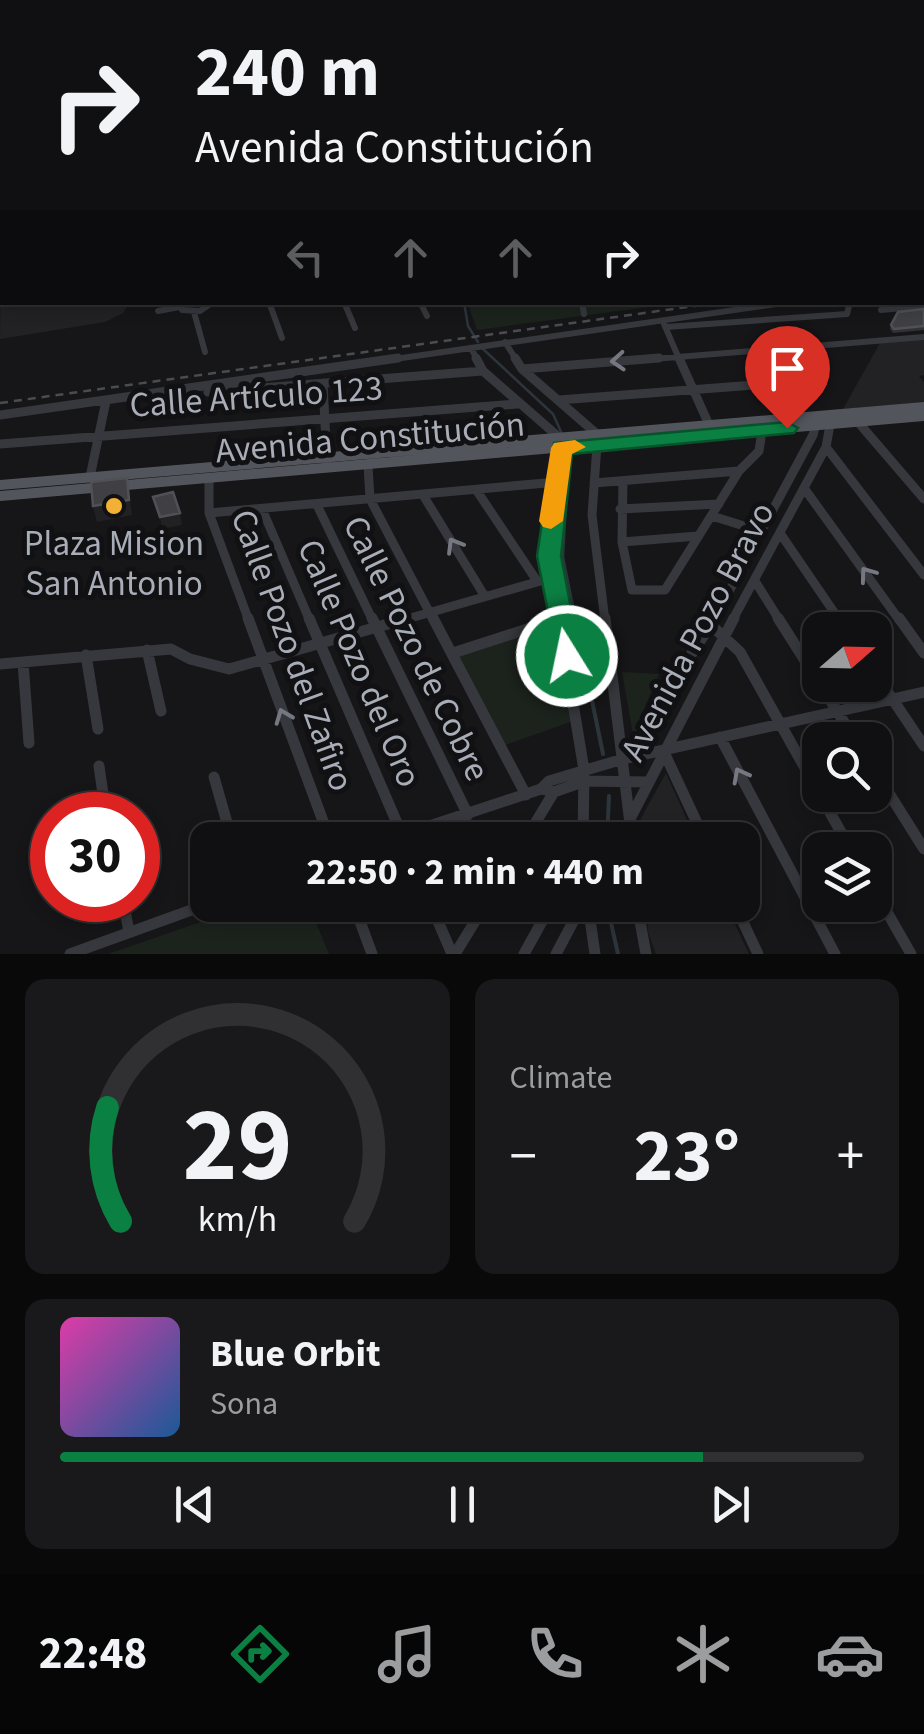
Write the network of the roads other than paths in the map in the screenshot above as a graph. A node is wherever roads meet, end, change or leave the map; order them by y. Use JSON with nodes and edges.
{"nodes":[{"id":1,"x":178,"y":305,"type":"edge"},
{"id":2,"x":207,"y":305,"type":"edge"},
{"id":3,"x":270,"y":305,"type":"edge"},
{"id":4,"x":345,"y":305,"type":"edge"},
{"id":5,"x":422,"y":305,"type":"edge"},
{"id":6,"x":582,"y":305,"type":"edge"},
{"id":7,"x":770,"y":305,"type":"edge"},
{"id":8,"x":849,"y":305,"type":"edge"},
{"id":9,"x":922,"y":306,"type":"edge"},
{"id":10,"x":881,"y":310,"type":"dead end"},
{"id":11,"x":158,"y":311,"type":"dead end"},
{"id":12,"x":731,"y":311,"type":"junction"},
{"id":13,"x":194,"y":312,"type":"junction"},
{"id":14,"x":584,"y":314,"type":"dead end"},
{"id":15,"x":427,"y":316,"type":"dead end"},
{"id":16,"x":736,"y":322,"type":"junction"},
{"id":17,"x":664,"y":324,"type":"junction"},
{"id":18,"x":355,"y":328,"type":"dead end"},
{"id":19,"x":924,"y":336,"type":"edge"},
{"id":20,"x":282,"y":338,"type":"dead end"},
{"id":21,"x":505,"y":342,"type":"junction"},
{"id":22,"x":474,"y":348,"type":"junction"},
{"id":23,"x":205,"y":352,"type":"dead end"},
{"id":24,"x":679,"y":357,"type":"junction"},
{"id":25,"x":522,"y":369,"type":"junction"},
{"id":26,"x":321,"y":370,"type":"junction"},
{"id":27,"x":484,"y":371,"type":"junction"},
{"id":28,"x":794,"y":382,"type":"dead end"},
{"id":29,"x":323,"y":384,"type":"junction"},
{"id":30,"x":693,"y":389,"type":"junction"},
{"id":31,"x":136,"y":396,"type":"junction"},
{"id":32,"x":559,"y":400,"type":"junction"},
{"id":33,"x":106,"y":401,"type":"junction"},
{"id":34,"x":517,"y":404,"type":"junction"},
{"id":35,"x":924,"y":407,"type":"edge"},
{"id":36,"x":0,"y":415,"type":"edge"},
{"id":37,"x":919,"y":416,"type":"edge"},
{"id":38,"x":324,"y":419,"type":"junction"},
{"id":39,"x":824,"y":421,"type":"junction"},
{"id":40,"x":858,"y":422,"type":"junction"},
{"id":41,"x":710,"y":426,"type":"junction"},
{"id":42,"x":924,"y":428,"type":"edge"},
{"id":43,"x":762,"y":431,"type":"junction"},
{"id":44,"x":99,"y":436,"type":"junction"},
{"id":45,"x":593,"y":441,"type":"junction"},
{"id":46,"x":563,"y":443,"type":"junction"},
{"id":47,"x":0,"y":444,"type":"edge"},
{"id":48,"x":826,"y":447,"type":"junction"},
{"id":49,"x":327,"y":463,"type":"junction"},
{"id":50,"x":368,"y":464,"type":"junction"},
{"id":51,"x":738,"y":471,"type":"junction"},
{"id":52,"x":90,"y":478,"type":"junction"},
{"id":53,"x":209,"y":478,"type":"junction"},
{"id":54,"x":623,"y":481,"type":"junction"},
{"id":55,"x":556,"y":482,"type":"junction"},
{"id":56,"x":594,"y":483,"type":"junction"},
{"id":57,"x":0,"y":485,"type":"edge"},
{"id":58,"x":804,"y":488,"type":"junction"},
{"id":59,"x":478,"y":490,"type":"junction"},
{"id":60,"x":424,"y":495,"type":"junction"},
{"id":61,"x":0,"y":496,"type":"edge"},
{"id":62,"x":924,"y":498,"type":"edge"},
{"id":63,"x":370,"y":499,"type":"junction"},
{"id":64,"x":317,"y":504,"type":"junction"},
{"id":65,"x":719,"y":504,"type":"junction"},
{"id":66,"x":262,"y":509,"type":"junction"},
{"id":67,"x":620,"y":510,"type":"junction"},
{"id":68,"x":209,"y":513,"type":"junction"},
{"id":69,"x":712,"y":516,"type":"junction"},
{"id":70,"x":760,"y":531,"type":"junction"},
{"id":71,"x":780,"y":533,"type":"junction"},
{"id":72,"x":698,"y":536,"type":"junction"},
{"id":73,"x":622,"y":542,"type":"junction"},
{"id":74,"x":924,"y":575,"type":"edge"},
{"id":75,"x":551,"y":578,"type":"junction"},
{"id":76,"x":755,"y":581,"type":"junction"},
{"id":77,"x":536,"y":582,"type":"junction"},
{"id":78,"x":484,"y":595,"type":"junction"},
{"id":79,"x":431,"y":611,"type":"junction"},
{"id":80,"x":834,"y":612,"type":"edge"},
{"id":81,"x":562,"y":618,"type":"junction"},
{"id":82,"x":712,"y":625,"type":"junction"},
{"id":83,"x":376,"y":628,"type":"junction"},
{"id":84,"x":728,"y":636,"type":"junction"},
{"id":85,"x":320,"y":644,"type":"junction"},
{"id":86,"x":148,"y":650,"type":"junction"},
{"id":87,"x":453,"y":653,"type":"junction"},
{"id":88,"x":924,"y":653,"type":"edge"},
{"id":89,"x":86,"y":656,"type":"junction"},
{"id":90,"x":802,"y":656,"type":"edge"},
{"id":91,"x":262,"y":661,"type":"junction"},
{"id":92,"x":23,"y":662,"type":"junction"},
{"id":93,"x":0,"y":664,"type":"edge"},
{"id":94,"x":924,"y":692,"type":"edge"},
{"id":95,"x":892,"y":699,"type":"joint"},
{"id":96,"x":831,"y":702,"type":"edge"},
{"id":97,"x":878,"y":702,"type":"edge"},
{"id":98,"x":161,"y":711,"type":"dead end"},
{"id":99,"x":837,"y":711,"type":"junction"},
{"id":100,"x":844,"y":722,"type":"edge"},
{"id":101,"x":779,"y":724,"type":"junction"},
{"id":102,"x":98,"y":729,"type":"dead end"},
{"id":103,"x":720,"y":737,"type":"junction"},
{"id":104,"x":29,"y":743,"type":"dead end"},
{"id":105,"x":924,"y":746,"type":"edge"},
{"id":106,"x":662,"y":750,"type":"junction"},
{"id":107,"x":623,"y":758,"type":"junction"},
{"id":108,"x":99,"y":766,"type":"dead end"},
{"id":109,"x":584,"y":776,"type":"junction"},
{"id":110,"x":214,"y":778,"type":"dead end"},
{"id":111,"x":626,"y":782,"type":"junction"},
{"id":112,"x":648,"y":782,"type":"junction"},
{"id":113,"x":548,"y":787,"type":"junction"},
{"id":114,"x":103,"y":792,"type":"edge"},
{"id":115,"x":526,"y":795,"type":"junction"},
{"id":116,"x":892,"y":799,"type":"edge"},
{"id":117,"x":468,"y":814,"type":"junction"},
{"id":118,"x":631,"y":817,"type":"junction"},
{"id":119,"x":227,"y":822,"type":"edge"},
{"id":120,"x":323,"y":822,"type":"edge"},
{"id":121,"x":396,"y":822,"type":"edge"},
{"id":122,"x":446,"y":822,"type":"edge"},
{"id":123,"x":533,"y":822,"type":"edge"},
{"id":124,"x":583,"y":822,"type":"edge"},
{"id":125,"x":631,"y":822,"type":"edge"},
{"id":126,"x":696,"y":822,"type":"edge"},
{"id":127,"x":841,"y":832,"type":"edge"},
{"id":128,"x":924,"y":849,"type":"edge"},
{"id":129,"x":190,"y":910,"type":"edge"},
{"id":130,"x":892,"y":921,"type":"edge"},
{"id":131,"x":127,"y":922,"type":"edge"},
{"id":132,"x":360,"y":922,"type":"edge"},
{"id":133,"x":439,"y":922,"type":"edge"},
{"id":134,"x":474,"y":922,"type":"edge"},
{"id":135,"x":542,"y":922,"type":"edge"},
{"id":136,"x":575,"y":922,"type":"edge"},
{"id":137,"x":588,"y":922,"type":"edge"},
{"id":138,"x":640,"y":922,"type":"edge"},
{"id":139,"x":743,"y":922,"type":"edge"},
{"id":140,"x":129,"y":932,"type":"junction"},
{"id":141,"x":70,"y":954,"type":"edge"},
{"id":142,"x":372,"y":954,"type":"edge"},
{"id":143,"x":454,"y":954,"type":"edge"},
{"id":144,"x":524,"y":954,"type":"edge"},
{"id":145,"x":556,"y":954,"type":"edge"},
{"id":146,"x":595,"y":954,"type":"edge"},
{"id":147,"x":646,"y":954,"type":"edge"},
{"id":148,"x":758,"y":954,"type":"edge"},
{"id":149,"x":835,"y":954,"type":"edge"},
{"id":150,"x":911,"y":954,"type":"edge"}],
"edges":[{"from":1,"to":11,"type":"street"},
{"from":1,"to":13,"type":"street"},
{"from":2,"to":13,"type":"street"},
{"from":3,"to":20,"type":"street"},
{"from":4,"to":18,"type":"street"},
{"from":5,"to":15,"type":"street"},
{"from":6,"to":14,"type":"street"},
{"from":7,"to":12,"type":"street"},
{"from":8,"to":16,"type":"street"},
{"from":9,"to":10,"type":"street"},
{"from":12,"to":16,"type":"street"},
{"from":12,"to":17,"type":"street"},
{"from":13,"to":23,"type":"street"},
{"from":16,"to":17,"type":"street"},
{"from":17,"to":21,"type":"street"},
{"from":17,"to":24,"type":"street"},
{"from":19,"to":24,"type":"street"},
{"from":21,"to":22,"type":"street"},
{"from":21,"to":25,"type":"street"},
{"from":22,"to":26,"type":"street"},
{"from":22,"to":27,"type":"street"},
{"from":24,"to":25,"type":"street","one_way":true},
{"from":24,"to":30,"type":"street"},
{"from":25,"to":32,"type":"street"},
{"from":26,"to":29,"type":"street"},
{"from":26,"to":31,"type":"street"},
{"from":27,"to":29,"type":"street"},
{"from":27,"to":34,"type":"street"},
{"from":28,"to":30,"type":"street"},
{"from":29,"to":31,"type":"street"},
{"from":29,"to":38,"type":"street"},
{"from":30,"to":32,"type":"street"},
{"from":30,"to":41,"type":"street"},
{"from":31,"to":33,"type":"street"},
{"from":32,"to":45,"type":"street"},
{"from":33,"to":36,"type":"street"},
{"from":33,"to":44,"type":"street"},
{"from":34,"to":38,"type":"street","name":"Calle Artículo 123"},
{"from":34,"to":46,"type":"street"},
{"from":35,"to":39,"type":"main road","name":"Avenida Constitución"},
{"from":37,"to":40,"type":"main road","name":"Avenida Constitución"},
{"from":37,"to":42,"type":"street"},
{"from":38,"to":44,"type":"street","name":"Calle Artículo 123"},
{"from":38,"to":49,"type":"street"},
{"from":39,"to":40,"type":"main road","name":"Avenida Constitución"},
{"from":39,"to":41,"type":"main road","name":"Avenida Constitución"},
{"from":39,"to":43,"type":"main road","name":"Avenida Constitución"},
{"from":39,"to":48,"type":"street","name":"Avenida Pozo Bravo"},
{"from":39,"to":70,"type":"street","name":"Avenida Pozo Bravo"},
{"from":40,"to":62,"type":"street"},
{"from":41,"to":45,"type":"main road","name":"Avenida Constitución"},
{"from":43,"to":45,"type":"main road","name":"Avenida Constitución"},
{"from":43,"to":51,"type":"street"},
{"from":44,"to":47,"type":"street","name":"Calle Artículo 123"},
{"from":44,"to":52,"type":"street"},
{"from":45,"to":46,"type":"main road","name":"Avenida Constitución"},
{"from":45,"to":56,"type":"street"},
{"from":46,"to":49,"type":"main road","name":"Avenida Constitución"},
{"from":46,"to":50,"type":"main road","name":"Avenida Constitución"},
{"from":46,"to":55,"type":"street"},
{"from":48,"to":58,"type":"street","name":"Avenida Pozo Bravo"},
{"from":48,"to":74,"type":"street"},
{"from":49,"to":50,"type":"main road","name":"Avenida Constitución"},
{"from":49,"to":52,"type":"main road","name":"Avenida Constitución"},
{"from":49,"to":53,"type":"main road","name":"Avenida Constitución"},
{"from":50,"to":63,"type":"street"},
{"from":51,"to":54,"type":"street"},
{"from":51,"to":65,"type":"street"},
{"from":52,"to":57,"type":"main road","name":"Avenida Constitución"},
{"from":53,"to":61,"type":"main road","name":"Avenida Constitución"},
{"from":53,"to":68,"type":"street","name":"Calle Pozo del Zafiro"},
{"from":54,"to":56,"type":"street"},
{"from":54,"to":67,"type":"street"},
{"from":55,"to":59,"type":"street"},
{"from":55,"to":75,"type":"street"},
{"from":56,"to":107,"type":"street"},
{"from":58,"to":71,"type":"street","name":"Avenida Pozo Bravo"},
{"from":88,"to":58,"type":"street","one_way":true},
{"from":59,"to":60,"type":"street"},
{"from":59,"to":77,"type":"street"},
{"from":60,"to":63,"type":"street"},
{"from":78,"to":60,"type":"street","one_way":true},
{"from":63,"to":64,"type":"street"},
{"from":63,"to":79,"type":"street"},
{"from":64,"to":66,"type":"street"},
{"from":64,"to":83,"type":"street","name":"Calle Pozo de Cobre"},
{"from":65,"to":67,"type":"street"},
{"from":65,"to":69,"type":"street"},
{"from":66,"to":68,"type":"street"},
{"from":66,"to":85,"type":"street","name":"Calle Pozo del Oro"},
{"from":67,"to":73,"type":"street"},
{"from":68,"to":91,"type":"street","name":"Calle Pozo del Zafiro"},
{"from":69,"to":70,"type":"street"},
{"from":69,"to":72,"type":"street"},
{"from":70,"to":82,"type":"street","name":"Avenida Pozo Bravo"},
{"from":71,"to":76,"type":"street","name":"Avenida Pozo Bravo"},
{"from":71,"to":80,"type":"street"},
{"from":72,"to":73,"type":"street"},
{"from":72,"to":73,"type":"street"},
{"from":75,"to":77,"type":"street"},
{"from":75,"to":81,"type":"street"},
{"from":76,"to":84,"type":"street","name":"Avenida Pozo Bravo"},
{"from":76,"to":90,"type":"street"},
{"from":77,"to":78,"type":"street"},
{"from":78,"to":79,"type":"street"},
{"from":79,"to":83,"type":"street"},
{"from":79,"to":87,"type":"street"},
{"from":81,"to":87,"type":"street"},
{"from":81,"to":109,"type":"street"},
{"from":82,"to":84,"type":"street"},
{"from":82,"to":107,"type":"street","name":"Avenida Pozo Bravo"},
{"from":83,"to":85,"type":"street"},
{"from":83,"to":117,"type":"street","name":"Calle Pozo de Cobre"},
{"from":84,"to":101,"type":"street"},
{"from":84,"to":106,"type":"street","name":"Avenida Pozo Bravo"},
{"from":85,"to":91,"type":"street"},
{"from":85,"to":121,"type":"street","name":"Calle Pozo del Oro"},
{"from":86,"to":89,"type":"street"},
{"from":86,"to":91,"type":"street"},
{"from":86,"to":98,"type":"street"},
{"from":87,"to":115,"type":"street"},
{"from":89,"to":92,"type":"street"},
{"from":89,"to":102,"type":"street"},
{"from":120,"to":91,"type":"street","name":"Calle Pozo del Zafiro","one_way":true},
{"from":92,"to":93,"type":"street"},
{"from":92,"to":104,"type":"street"},
{"from":94,"to":95,"type":"street"},
{"from":95,"to":105,"type":"street"},
{"from":96,"to":99,"type":"street"},
{"from":97,"to":99,"type":"street"},
{"from":99,"to":100,"type":"street"},
{"from":99,"to":101,"type":"street"},
{"from":101,"to":103,"type":"street"},
{"from":101,"to":127,"type":"street"},
{"from":103,"to":106,"type":"street"},
{"from":149,"to":103,"type":"street","one_way":true},
{"from":106,"to":107,"type":"street"},
{"from":106,"to":112,"type":"street","name":"Avenida Pozo Bravo"},
{"from":106,"to":126,"type":"street"},
{"from":107,"to":109,"type":"street"},
{"from":107,"to":111,"type":"street"},
{"from":108,"to":114,"type":"street"},
{"from":109,"to":111,"type":"street"},
{"from":109,"to":113,"type":"street"},
{"from":109,"to":124,"type":"street"},
{"from":110,"to":119,"type":"street"},
{"from":111,"to":112,"type":"street"},
{"from":111,"to":118,"type":"street"},
{"from":112,"to":118,"type":"street","name":"Avenida Pozo Bravo"},
{"from":113,"to":115,"type":"street"},
{"from":113,"to":123,"type":"street"},
{"from":115,"to":117,"type":"street"},
{"from":116,"to":128,"type":"street"},
{"from":117,"to":122,"type":"street"},
{"from":118,"to":125,"type":"street"},
{"from":129,"to":140,"type":"street"},
{"from":130,"to":150,"type":"street"},
{"from":131,"to":140,"type":"street"},
{"from":132,"to":142,"type":"street"},
{"from":133,"to":143,"type":"street"},
{"from":134,"to":143,"type":"street"},
{"from":135,"to":144,"type":"street"},
{"from":136,"to":145,"type":"street"},
{"from":137,"to":146,"type":"street"},
{"from":138,"to":147,"type":"street"},
{"from":139,"to":148,"type":"street"},
{"from":140,"to":141,"type":"street"}]}
